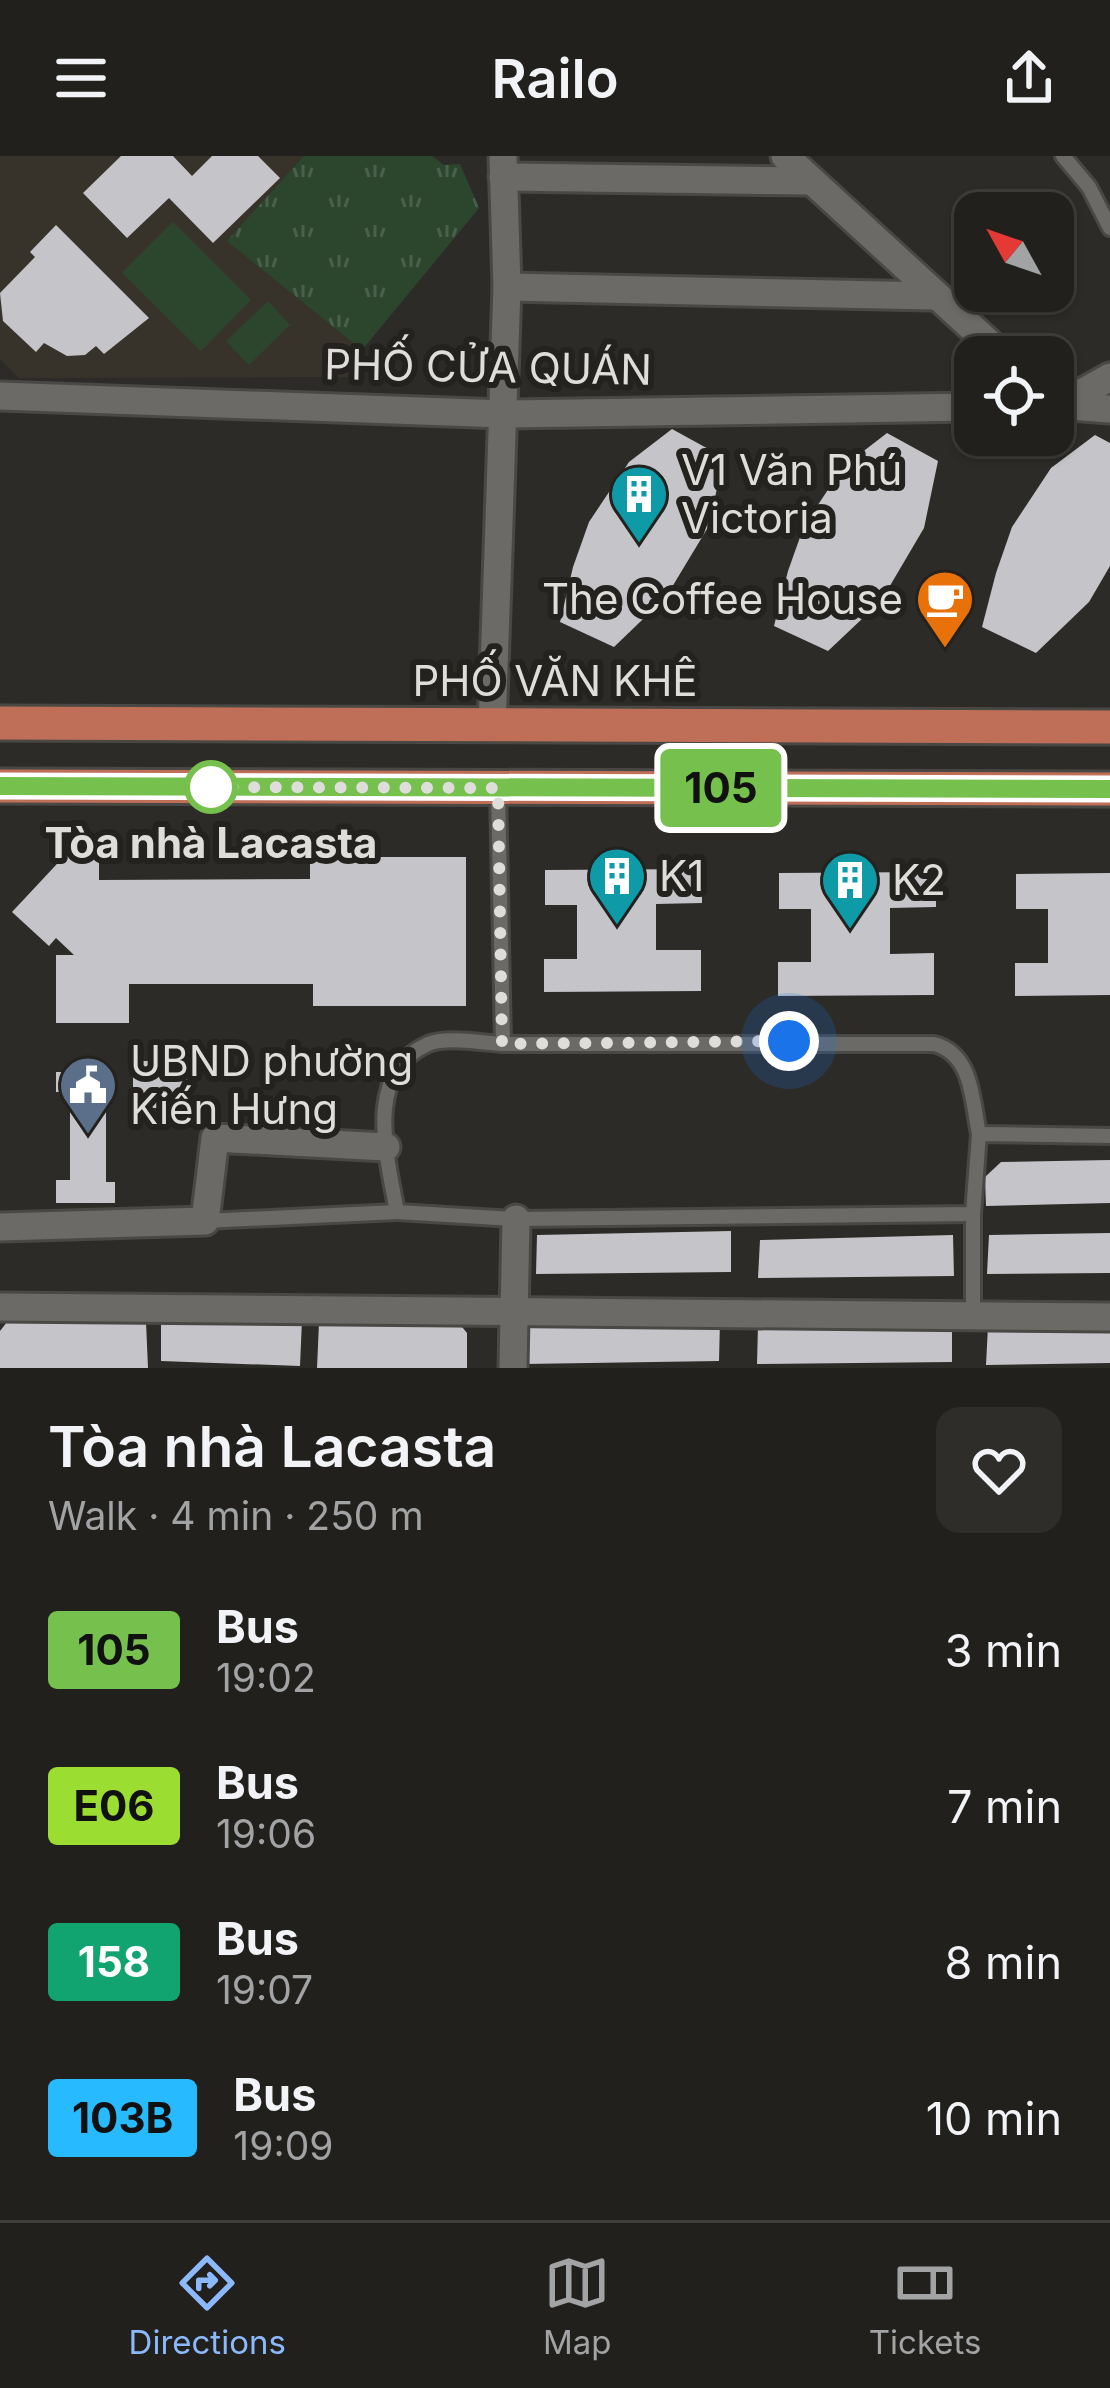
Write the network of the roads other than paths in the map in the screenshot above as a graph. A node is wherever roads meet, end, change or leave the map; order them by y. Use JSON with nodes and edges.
{"nodes":[{"id":1,"x":785,"y":156,"type":"edge"},
{"id":2,"x":1063,"y":156,"type":"edge"},
{"id":3,"x":503,"y":166,"type":"edge"},
{"id":4,"x":809,"y":181,"type":"junction"},
{"id":5,"x":1110,"y":228,"type":"edge"},
{"id":6,"x":507,"y":287,"type":"junction"},
{"id":7,"x":954,"y":298,"type":"edge"},
{"id":8,"x":942,"y":304,"type":"junction"},
{"id":9,"x":979,"y":336,"type":"edge"},
{"id":10,"x":1110,"y":377,"type":"edge"},
{"id":11,"x":1074,"y":394,"type":"edge"},
{"id":12,"x":0,"y":396,"type":"edge"},
{"id":13,"x":1074,"y":405,"type":"edge"},
{"id":14,"x":954,"y":406,"type":"edge"},
{"id":15,"x":1110,"y":410,"type":"edge"},
{"id":16,"x":504,"y":414,"type":"junction"},
{"id":17,"x":0,"y":723,"type":"edge"},
{"id":18,"x":492,"y":727,"type":"junction"},
{"id":19,"x":1110,"y":727,"type":"edge"},
{"id":20,"x":0,"y":786,"type":"edge"},
{"id":21,"x":498,"y":788,"type":"junction"},
{"id":22,"x":1110,"y":789,"type":"edge"},
{"id":23,"x":502,"y":1044,"type":"junction"},
{"id":24,"x":979,"y":1134,"type":"junction"},
{"id":25,"x":1110,"y":1136,"type":"edge"},
{"id":26,"x":386,"y":1147,"type":"junction"},
{"id":27,"x":397,"y":1212,"type":"junction"},
{"id":28,"x":974,"y":1214,"type":"junction"},
{"id":29,"x":516,"y":1219,"type":"junction"},
{"id":30,"x":205,"y":1221,"type":"junction"},
{"id":31,"x":0,"y":1227,"type":"edge"},
{"id":32,"x":0,"y":1306,"type":"edge"},
{"id":33,"x":517,"y":1310,"type":"junction"},
{"id":34,"x":973,"y":1316,"type":"junction"},
{"id":35,"x":1110,"y":1317,"type":"edge"},
{"id":36,"x":513,"y":1368,"type":"edge"}],
"edges":[{"from":1,"to":4,"type":"street"},
{"from":2,"to":5,"type":"lane"},
{"from":3,"to":4,"type":"street"},
{"from":3,"to":6,"type":"street"},
{"from":4,"to":8,"type":"street"},
{"from":6,"to":8,"type":"street"},
{"from":6,"to":16,"type":"street"},
{"from":7,"to":8,"type":"lane"},
{"from":8,"to":9,"type":"street"},
{"from":10,"to":11,"type":"street"},
{"from":12,"to":16,"type":"street","name":"PHỐ CỬA QUÁN"},
{"from":13,"to":15,"type":"street"},
{"from":14,"to":16,"type":"street","name":"PHỐ CỬA QUÁN"},
{"from":16,"to":18,"type":"street"},
{"from":17,"to":18,"type":"main road","name":"PHỐ VĂN KHÊ"},
{"from":18,"to":19,"type":"main road","name":"PHỐ VĂN KHÊ"},
{"from":20,"to":21,"type":"main road"},
{"from":21,"to":22,"type":"main road"},
{"from":21,"to":23,"type":"lane"},
{"from":23,"to":24,"type":"lane"},
{"from":23,"to":26,"type":"lane"},
{"from":24,"to":25,"type":"lane"},
{"from":24,"to":28,"type":"lane"},
{"from":26,"to":27,"type":"lane"},
{"from":26,"to":30,"type":"street"},
{"from":27,"to":29,"type":"lane"},
{"from":27,"to":30,"type":"lane"},
{"from":28,"to":29,"type":"lane"},
{"from":28,"to":34,"type":"lane"},
{"from":29,"to":33,"type":"street"},
{"from":30,"to":31,"type":"street"},
{"from":32,"to":33,"type":"street"},
{"from":33,"to":34,"type":"street"},
{"from":33,"to":36,"type":"street"},
{"from":34,"to":35,"type":"street"}]}
